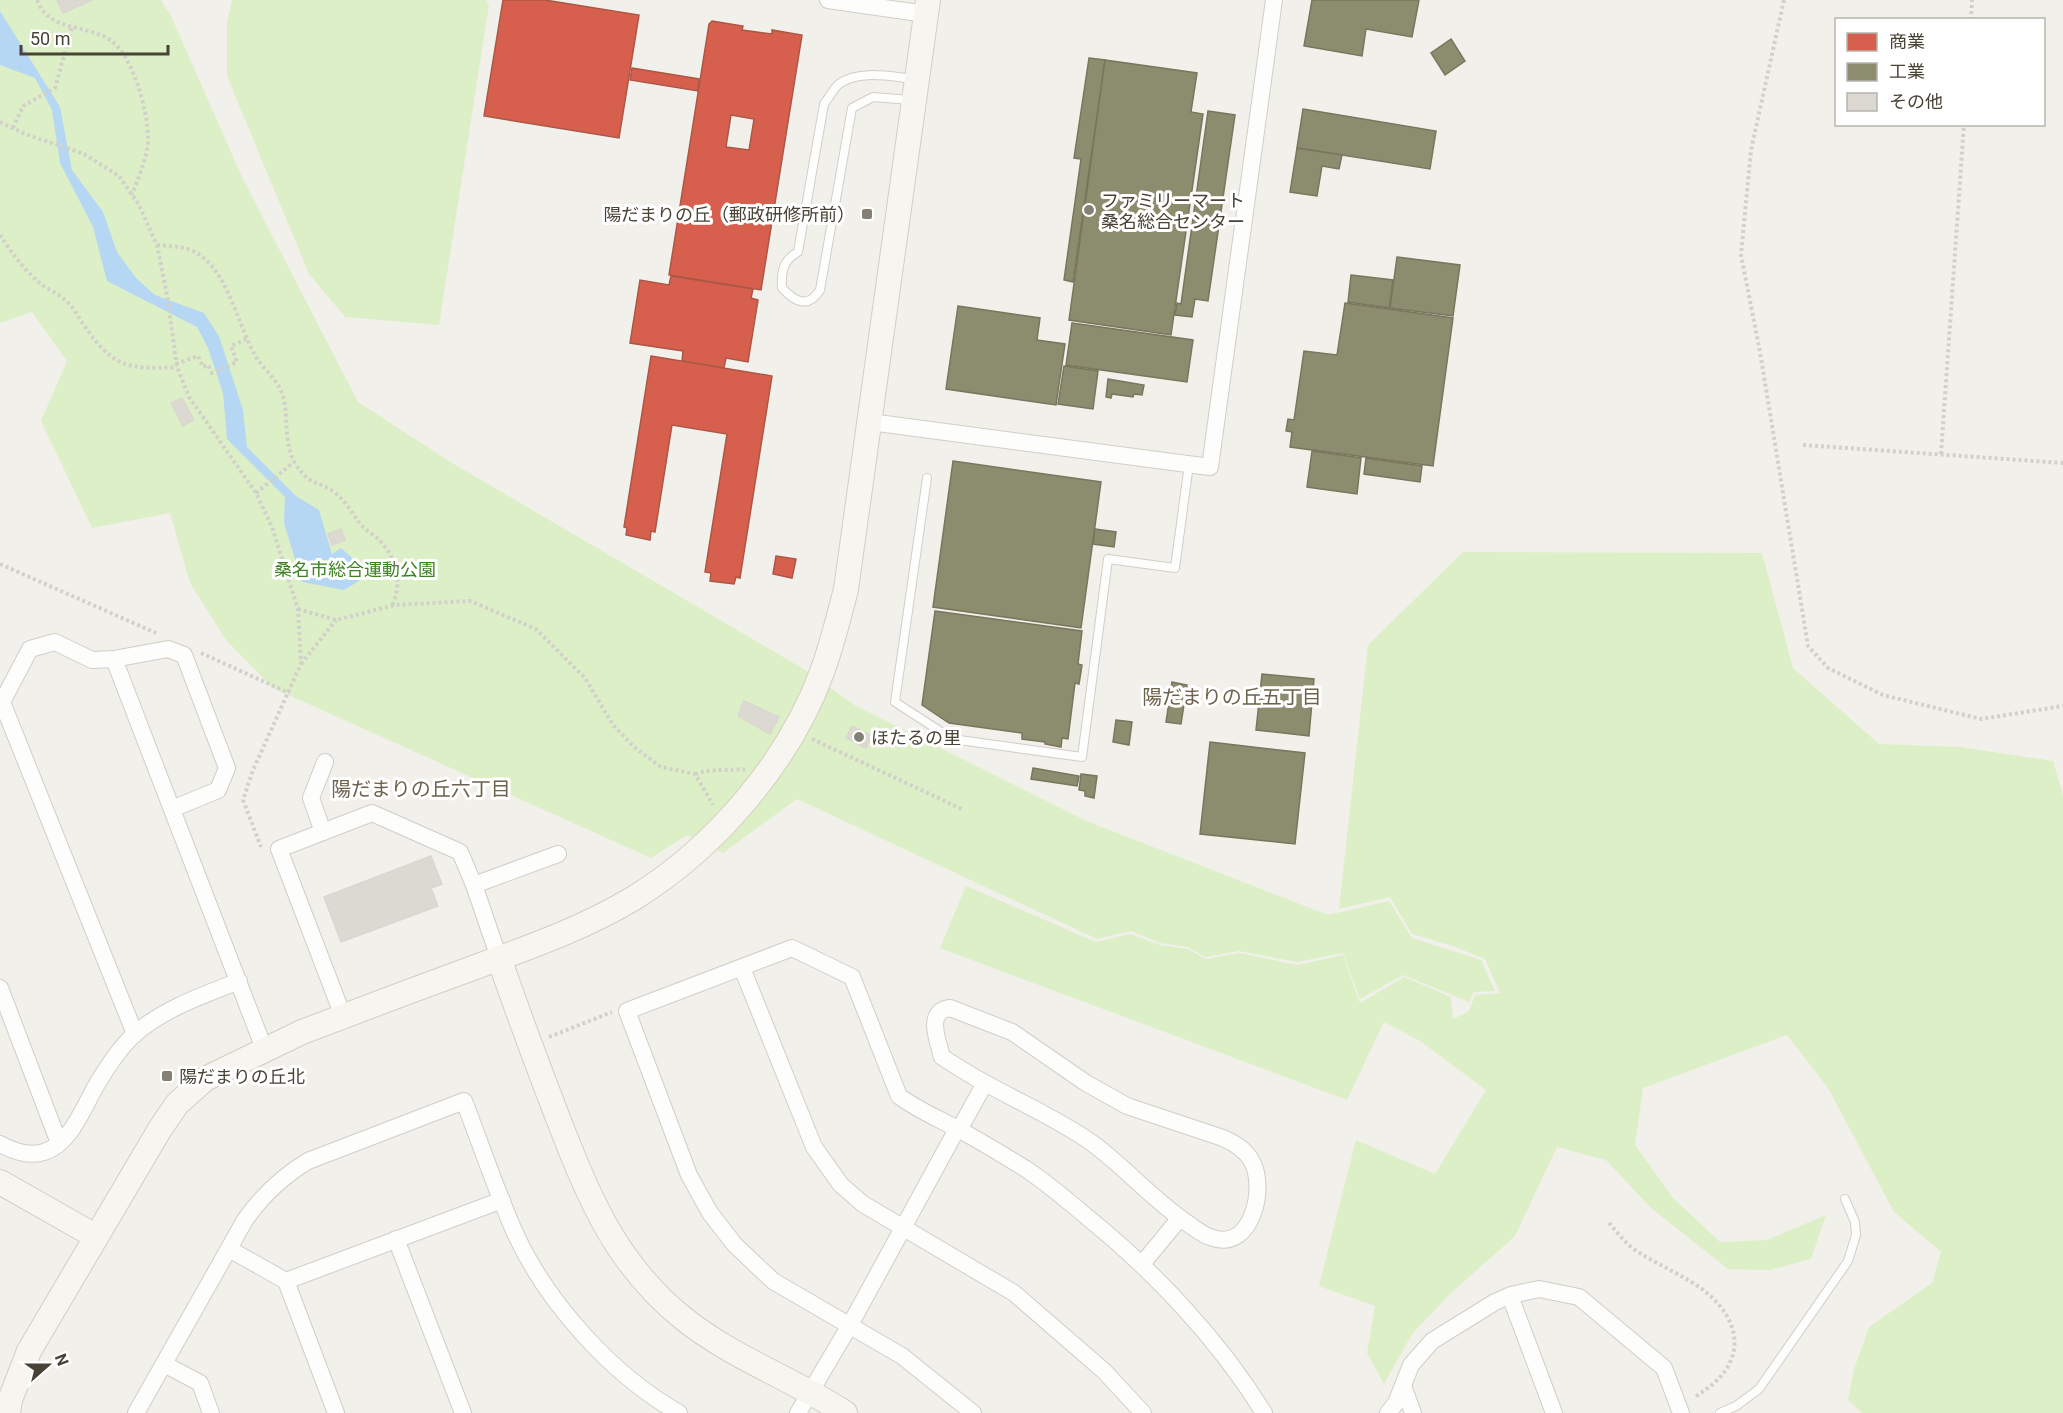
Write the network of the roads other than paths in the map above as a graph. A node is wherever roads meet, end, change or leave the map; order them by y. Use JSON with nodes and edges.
{"nodes":[{"id":1,"x":828,"y":0,"type":"edge"},
{"id":2,"x":1274,"y":0,"type":"edge"},
{"id":3,"x":927,"y":7,"type":"edge"},
{"id":4,"x":916,"y":90,"type":"junction"},
{"id":5,"x":870,"y":422,"type":"junction"},
{"id":6,"x":1189,"y":464,"type":"junction"},
{"id":7,"x":927,"y":478,"type":"dead end"},
{"id":8,"x":114,"y":659,"type":"junction"},
{"id":9,"x":1,"y":702,"type":"edge"},
{"id":10,"x":325,"y":762,"type":"dead end"},
{"id":11,"x":172,"y":809,"type":"junction"},
{"id":12,"x":323,"y":832,"type":"junction"},
{"id":13,"x":558,"y":854,"type":"dead end"},
{"id":14,"x":474,"y":885,"type":"junction"},
{"id":15,"x":499,"y":958,"type":"junction"},
{"id":16,"x":742,"y":968,"type":"junction"},
{"id":17,"x":239,"y":981,"type":"junction"},
{"id":18,"x":0,"y":988,"type":"edge"},
{"id":19,"x":343,"y":1017,"type":"junction"},
{"id":20,"x":135,"y":1034,"type":"junction"},
{"id":21,"x":265,"y":1051,"type":"junction"},
{"id":22,"x":985,"y":1083,"type":"junction"},
{"id":23,"x":958,"y":1129,"type":"junction"},
{"id":24,"x":59,"y":1143,"type":"junction"},
{"id":25,"x":0,"y":1144,"type":"edge"},
{"id":26,"x":0,"y":1182,"type":"edge"},
{"id":27,"x":1845,"y":1198,"type":"dead end"},
{"id":28,"x":502,"y":1200,"type":"junction"},
{"id":29,"x":1179,"y":1218,"type":"junction"},
{"id":30,"x":904,"y":1227,"type":"junction"},
{"id":31,"x":95,"y":1236,"type":"junction"},
{"id":32,"x":396,"y":1239,"type":"junction"},
{"id":33,"x":229,"y":1250,"type":"junction"},
{"id":34,"x":1142,"y":1264,"type":"junction"},
{"id":35,"x":286,"y":1281,"type":"junction"},
{"id":36,"x":1510,"y":1296,"type":"junction"},
{"id":37,"x":850,"y":1325,"type":"junction"},
{"id":38,"x":164,"y":1364,"type":"junction"},
{"id":39,"x":1403,"y":1386,"type":"junction"},
{"id":40,"x":804,"y":1403,"type":"edge"},
{"id":41,"x":1680,"y":1411,"type":"edge"},
{"id":42,"x":677,"y":1412,"type":"edge"},
{"id":43,"x":8,"y":1413,"type":"edge"},
{"id":44,"x":136,"y":1413,"type":"edge"},
{"id":45,"x":211,"y":1413,"type":"edge"},
{"id":46,"x":336,"y":1413,"type":"edge"},
{"id":47,"x":463,"y":1413,"type":"edge"},
{"id":48,"x":845,"y":1413,"type":"edge"},
{"id":49,"x":973,"y":1413,"type":"edge"},
{"id":50,"x":1143,"y":1413,"type":"edge"},
{"id":51,"x":1264,"y":1413,"type":"edge"},
{"id":52,"x":1388,"y":1413,"type":"edge"},
{"id":53,"x":1413,"y":1413,"type":"edge"},
{"id":54,"x":1554,"y":1413,"type":"edge"},
{"id":55,"x":1720,"y":1413,"type":"edge"}],
"edges":[{"from":1,"to":3,"type":"street"},
{"from":2,"to":6,"type":"street"},
{"from":3,"to":4,"type":"street"},
{"from":4,"to":4,"type":"lane"},
{"from":4,"to":5,"type":"street"},
{"from":5,"to":6,"type":"street"},
{"from":5,"to":15,"type":"street"},
{"from":6,"to":7,"type":"lane"},
{"from":8,"to":9,"type":"street"},
{"from":8,"to":11,"type":"street"},
{"from":8,"to":11,"type":"street"},
{"from":9,"to":20,"type":"street"},
{"from":10,"to":12,"type":"street"},
{"from":11,"to":17,"type":"street"},
{"from":12,"to":14,"type":"street"},
{"from":12,"to":19,"type":"street"},
{"from":13,"to":14,"type":"street"},
{"from":14,"to":15,"type":"street"},
{"from":15,"to":19,"type":"street"},
{"from":15,"to":40,"type":"street"},
{"from":16,"to":23,"type":"street"},
{"from":16,"to":30,"type":"street"},
{"from":16,"to":37,"type":"street"},
{"from":17,"to":20,"type":"street"},
{"from":17,"to":21,"type":"street"},
{"from":18,"to":24,"type":"street"},
{"from":19,"to":21,"type":"street"},
{"from":20,"to":24,"type":"street"},
{"from":21,"to":31,"type":"street"},
{"from":22,"to":23,"type":"street"},
{"from":22,"to":29,"type":"street"},
{"from":22,"to":29,"type":"street"},
{"from":23,"to":30,"type":"street"},
{"from":23,"to":34,"type":"street"},
{"from":24,"to":25,"type":"street"},
{"from":26,"to":31,"type":"street"},
{"from":27,"to":55,"type":"lane"},
{"from":28,"to":32,"type":"street"},
{"from":28,"to":33,"type":"street"},
{"from":28,"to":42,"type":"street"},
{"from":29,"to":34,"type":"street"},
{"from":30,"to":37,"type":"street"},
{"from":30,"to":50,"type":"street"},
{"from":31,"to":43,"type":"street"},
{"from":32,"to":35,"type":"street"},
{"from":32,"to":47,"type":"street"},
{"from":33,"to":35,"type":"street"},
{"from":33,"to":38,"type":"street"},
{"from":34,"to":51,"type":"street"},
{"from":35,"to":46,"type":"street"},
{"from":36,"to":39,"type":"street"},
{"from":36,"to":41,"type":"street"},
{"from":36,"to":54,"type":"street"},
{"from":37,"to":40,"type":"street"},
{"from":37,"to":49,"type":"street"},
{"from":38,"to":44,"type":"street"},
{"from":38,"to":45,"type":"street"},
{"from":39,"to":52,"type":"street"},
{"from":39,"to":53,"type":"street"},
{"from":40,"to":48,"type":"street"}]}
